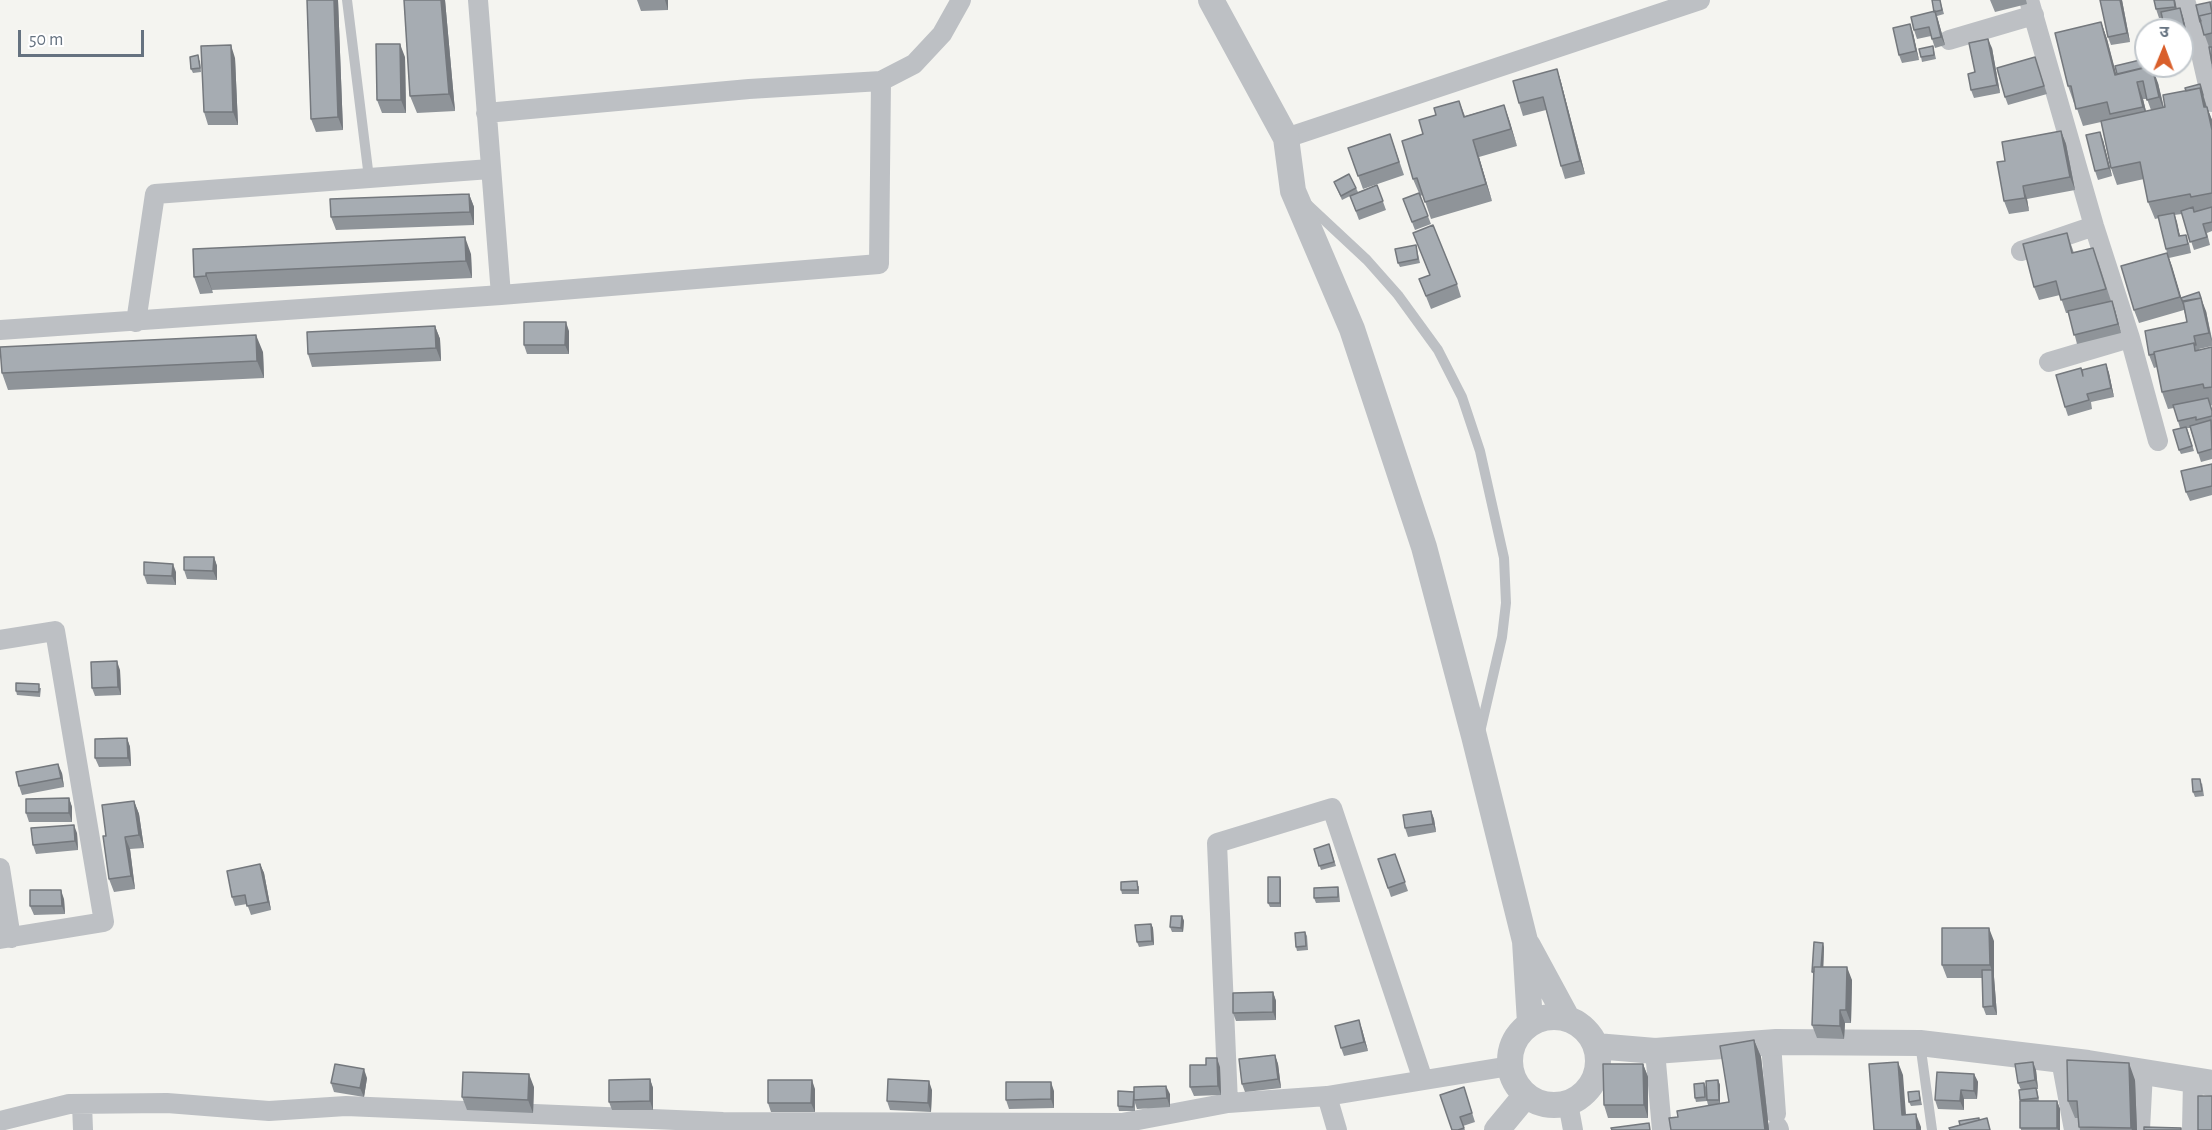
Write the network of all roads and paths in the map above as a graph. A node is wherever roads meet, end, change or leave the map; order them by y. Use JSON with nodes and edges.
{"nodes":[{"id":1,"x":347,"y":0,"type":"edge"},
{"id":2,"x":478,"y":0,"type":"edge"},
{"id":3,"x":961,"y":0,"type":"edge"},
{"id":4,"x":1211,"y":0,"type":"edge"},
{"id":5,"x":1700,"y":0,"type":"edge"},
{"id":6,"x":2185,"y":0,"type":"edge"},
{"id":7,"x":2032,"y":7,"type":"edge"},
{"id":8,"x":1949,"y":40,"type":"dead end"},
{"id":9,"x":2207,"y":53,"type":"edge"},
{"id":10,"x":881,"y":81,"type":"junction"},
{"id":11,"x":2212,"y":102,"type":"edge"},
{"id":12,"x":486,"y":113,"type":"junction"},
{"id":13,"x":1286,"y":138,"type":"junction"},
{"id":14,"x":490,"y":169,"type":"junction"},
{"id":15,"x":369,"y":178,"type":"junction"},
{"id":16,"x":1293,"y":191,"type":"junction"},
{"id":17,"x":2094,"y":226,"type":"junction"},
{"id":18,"x":2021,"y":251,"type":"edge"},
{"id":19,"x":501,"y":295,"type":"junction"},
{"id":20,"x":136,"y":322,"type":"junction"},
{"id":21,"x":0,"y":330,"type":"edge"},
{"id":22,"x":2130,"y":338,"type":"junction"},
{"id":23,"x":2049,"y":362,"type":"dead end"},
{"id":24,"x":2158,"y":441,"type":"dead end"},
{"id":25,"x":0,"y":640,"type":"edge"},
{"id":26,"x":1477,"y":748,"type":"junction"},
{"id":27,"x":0,"y":868,"type":"edge"},
{"id":28,"x":6,"y":939,"type":"edge"},
{"id":29,"x":1525,"y":941,"type":"junction"},
{"id":30,"x":1567,"y":1018,"type":"junction"},
{"id":31,"x":1530,"y":1023,"type":"junction"},
{"id":32,"x":1771,"y":1043,"type":"junction"},
{"id":33,"x":1920,"y":1043,"type":"junction"},
{"id":34,"x":1596,"y":1046,"type":"junction"},
{"id":35,"x":1655,"y":1051,"type":"junction"},
{"id":36,"x":2061,"y":1060,"type":"junction"},
{"id":37,"x":1510,"y":1066,"type":"junction"},
{"id":38,"x":2143,"y":1072,"type":"junction"},
{"id":39,"x":1423,"y":1080,"type":"junction"},
{"id":40,"x":2203,"y":1082,"type":"edge"},
{"id":41,"x":1526,"y":1095,"type":"junction"},
{"id":42,"x":1327,"y":1096,"type":"junction"},
{"id":43,"x":1228,"y":1103,"type":"junction"},
{"id":44,"x":1568,"y":1103,"type":"junction"},
{"id":45,"x":82,"y":1104,"type":"junction"},
{"id":46,"x":0,"y":1121,"type":"edge"},
{"id":47,"x":1777,"y":1124,"type":"edge"},
{"id":48,"x":83,"y":1130,"type":"edge"},
{"id":49,"x":1337,"y":1130,"type":"edge"},
{"id":50,"x":1497,"y":1130,"type":"edge"},
{"id":51,"x":1573,"y":1130,"type":"edge"},
{"id":52,"x":1662,"y":1130,"type":"edge"},
{"id":53,"x":1932,"y":1130,"type":"edge"},
{"id":54,"x":2074,"y":1130,"type":"edge"},
{"id":55,"x":2140,"y":1130,"type":"edge"},
{"id":56,"x":2192,"y":1130,"type":"edge"}],
"edges":[{"from":1,"to":15,"type":"lane"},
{"from":2,"to":12,"type":"street"},
{"from":3,"to":10,"type":"street"},
{"from":4,"to":13,"type":"street"},
{"from":5,"to":13,"type":"street"},
{"from":6,"to":9,"type":"street"},
{"from":7,"to":8,"type":"street"},
{"from":7,"to":17,"type":"street"},
{"from":9,"to":11,"type":"street"},
{"from":10,"to":12,"type":"street"},
{"from":10,"to":19,"type":"street"},
{"from":12,"to":14,"type":"street"},
{"from":13,"to":16,"type":"street"},
{"from":14,"to":15,"type":"street"},
{"from":14,"to":19,"type":"street"},
{"from":15,"to":20,"type":"street"},
{"from":16,"to":26,"type":"street"},
{"from":16,"to":26,"type":"lane"},
{"from":17,"to":18,"type":"street"},
{"from":17,"to":22,"type":"street"},
{"from":19,"to":20,"type":"street"},
{"from":20,"to":21,"type":"street"},
{"from":22,"to":23,"type":"street"},
{"from":22,"to":24,"type":"street"},
{"from":25,"to":28,"type":"street"},
{"from":26,"to":29,"type":"street"},
{"from":27,"to":28,"type":"street"},
{"from":29,"to":30,"type":"street"},
{"from":29,"to":31,"type":"street"},
{"from":30,"to":31,"type":"street"},
{"from":30,"to":34,"type":"street"},
{"from":31,"to":37,"type":"street"},
{"from":32,"to":33,"type":"street"},
{"from":32,"to":35,"type":"street"},
{"from":32,"to":47,"type":"street"},
{"from":33,"to":36,"type":"street"},
{"from":33,"to":53,"type":"lane"},
{"from":34,"to":35,"type":"street"},
{"from":34,"to":44,"type":"street"},
{"from":35,"to":52,"type":"street"},
{"from":36,"to":38,"type":"street"},
{"from":36,"to":54,"type":"street"},
{"from":37,"to":39,"type":"street"},
{"from":37,"to":41,"type":"street"},
{"from":38,"to":40,"type":"street"},
{"from":38,"to":55,"type":"street"},
{"from":39,"to":42,"type":"street"},
{"from":39,"to":43,"type":"street"},
{"from":40,"to":56,"type":"street"},
{"from":41,"to":44,"type":"street"},
{"from":41,"to":50,"type":"street"},
{"from":42,"to":43,"type":"street"},
{"from":42,"to":49,"type":"street"},
{"from":43,"to":45,"type":"street"},
{"from":44,"to":51,"type":"street"},
{"from":45,"to":46,"type":"street"},
{"from":45,"to":48,"type":"street"}]}
